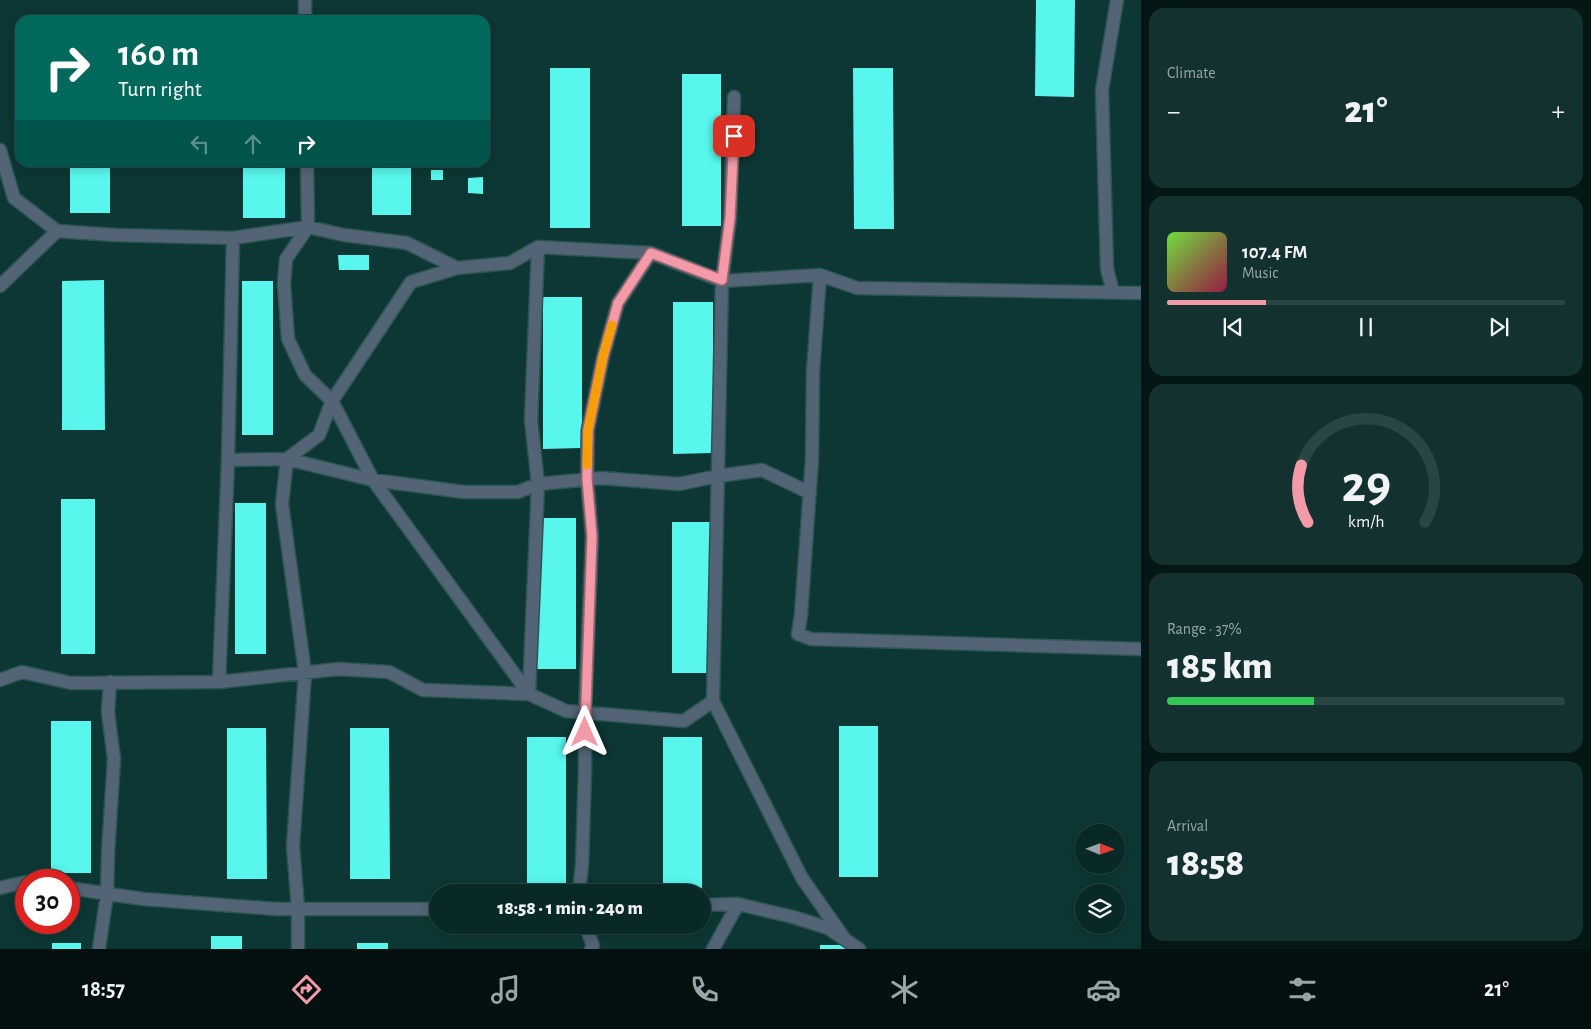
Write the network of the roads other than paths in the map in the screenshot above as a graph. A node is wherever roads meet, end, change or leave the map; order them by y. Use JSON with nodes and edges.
{"nodes":[{"id":1,"x":305,"y":0,"type":"edge"},
{"id":2,"x":1116,"y":0,"type":"edge"},
{"id":3,"x":305,"y":15,"type":"edge"},
{"id":4,"x":734,"y":97,"type":"dead end"},
{"id":5,"x":0,"y":150,"type":"edge"},
{"id":6,"x":307,"y":167,"type":"edge"},
{"id":7,"x":308,"y":227,"type":"junction"},
{"id":8,"x":57,"y":232,"type":"junction"},
{"id":9,"x":233,"y":238,"type":"junction"},
{"id":10,"x":538,"y":247,"type":"junction"},
{"id":11,"x":651,"y":253,"type":"junction"},
{"id":12,"x":456,"y":268,"type":"junction"},
{"id":13,"x":820,"y":275,"type":"junction"},
{"id":14,"x":722,"y":280,"type":"junction"},
{"id":15,"x":0,"y":286,"type":"edge"},
{"id":16,"x":1113,"y":292,"type":"junction"},
{"id":17,"x":1141,"y":293,"type":"edge"},
{"id":18,"x":332,"y":401,"type":"junction"},
{"id":19,"x":287,"y":459,"type":"junction"},
{"id":20,"x":228,"y":460,"type":"junction"},
{"id":21,"x":718,"y":476,"type":"junction"},
{"id":22,"x":587,"y":479,"type":"junction"},
{"id":23,"x":373,"y":480,"type":"junction"},
{"id":24,"x":538,"y":484,"type":"junction"},
{"id":25,"x":810,"y":493,"type":"junction"},
{"id":26,"x":1141,"y":649,"type":"edge"},
{"id":27,"x":305,"y":673,"type":"junction"},
{"id":28,"x":0,"y":680,"type":"edge"},
{"id":29,"x":110,"y":682,"type":"junction"},
{"id":30,"x":219,"y":682,"type":"junction"},
{"id":31,"x":529,"y":694,"type":"junction"},
{"id":32,"x":713,"y":701,"type":"junction"},
{"id":33,"x":584,"y":712,"type":"junction"},
{"id":34,"x":580,"y":884,"type":"edge"},
{"id":35,"x":15,"y":885,"type":"edge"},
{"id":36,"x":0,"y":888,"type":"edge"},
{"id":37,"x":80,"y":890,"type":"edge"},
{"id":38,"x":107,"y":894,"type":"junction"},
{"id":39,"x":738,"y":904,"type":"junction"},
{"id":40,"x":711,"y":905,"type":"edge"},
{"id":41,"x":298,"y":909,"type":"junction"},
{"id":42,"x":429,"y":909,"type":"edge"},
{"id":43,"x":589,"y":934,"type":"edge"},
{"id":44,"x":844,"y":938,"type":"junction"},
{"id":45,"x":99,"y":949,"type":"edge"},
{"id":46,"x":298,"y":949,"type":"edge"},
{"id":47,"x":591,"y":949,"type":"edge"},
{"id":48,"x":713,"y":949,"type":"edge"},
{"id":49,"x":859,"y":949,"type":"edge"}],
"edges":[{"from":1,"to":3,"type":"street"},
{"from":2,"to":16,"type":"street"},
{"from":4,"to":14,"type":"street"},
{"from":5,"to":8,"type":"street"},
{"from":6,"to":7,"type":"street"},
{"from":7,"to":9,"type":"street"},
{"from":7,"to":12,"type":"street"},
{"from":7,"to":18,"type":"street"},
{"from":8,"to":9,"type":"street"},
{"from":8,"to":15,"type":"street"},
{"from":9,"to":20,"type":"street"},
{"from":10,"to":11,"type":"street"},
{"from":10,"to":12,"type":"street"},
{"from":10,"to":24,"type":"street"},
{"from":11,"to":14,"type":"street"},
{"from":11,"to":22,"type":"street"},
{"from":12,"to":18,"type":"street"},
{"from":13,"to":14,"type":"street"},
{"from":13,"to":16,"type":"street"},
{"from":13,"to":25,"type":"street"},
{"from":14,"to":21,"type":"street"},
{"from":16,"to":17,"type":"street"},
{"from":18,"to":19,"type":"street"},
{"from":18,"to":23,"type":"street"},
{"from":19,"to":20,"type":"street"},
{"from":19,"to":23,"type":"street"},
{"from":19,"to":27,"type":"street"},
{"from":20,"to":30,"type":"street"},
{"from":21,"to":22,"type":"street"},
{"from":21,"to":25,"type":"street"},
{"from":21,"to":32,"type":"street"},
{"from":22,"to":24,"type":"street"},
{"from":22,"to":33,"type":"street"},
{"from":23,"to":24,"type":"street"},
{"from":23,"to":31,"type":"street"},
{"from":24,"to":31,"type":"street"},
{"from":25,"to":26,"type":"street"},
{"from":27,"to":30,"type":"street"},
{"from":27,"to":31,"type":"street"},
{"from":27,"to":41,"type":"street"},
{"from":28,"to":29,"type":"street"},
{"from":29,"to":30,"type":"street"},
{"from":29,"to":38,"type":"street"},
{"from":31,"to":33,"type":"street"},
{"from":32,"to":33,"type":"street"},
{"from":32,"to":44,"type":"street"},
{"from":33,"to":34,"type":"street"},
{"from":35,"to":36,"type":"street"},
{"from":37,"to":38,"type":"street"},
{"from":38,"to":41,"type":"street"},
{"from":38,"to":45,"type":"street"},
{"from":39,"to":40,"type":"street"},
{"from":39,"to":44,"type":"street"},
{"from":39,"to":48,"type":"street"},
{"from":41,"to":42,"type":"street"},
{"from":41,"to":46,"type":"street"},
{"from":43,"to":47,"type":"street"},
{"from":44,"to":49,"type":"street"}]}
